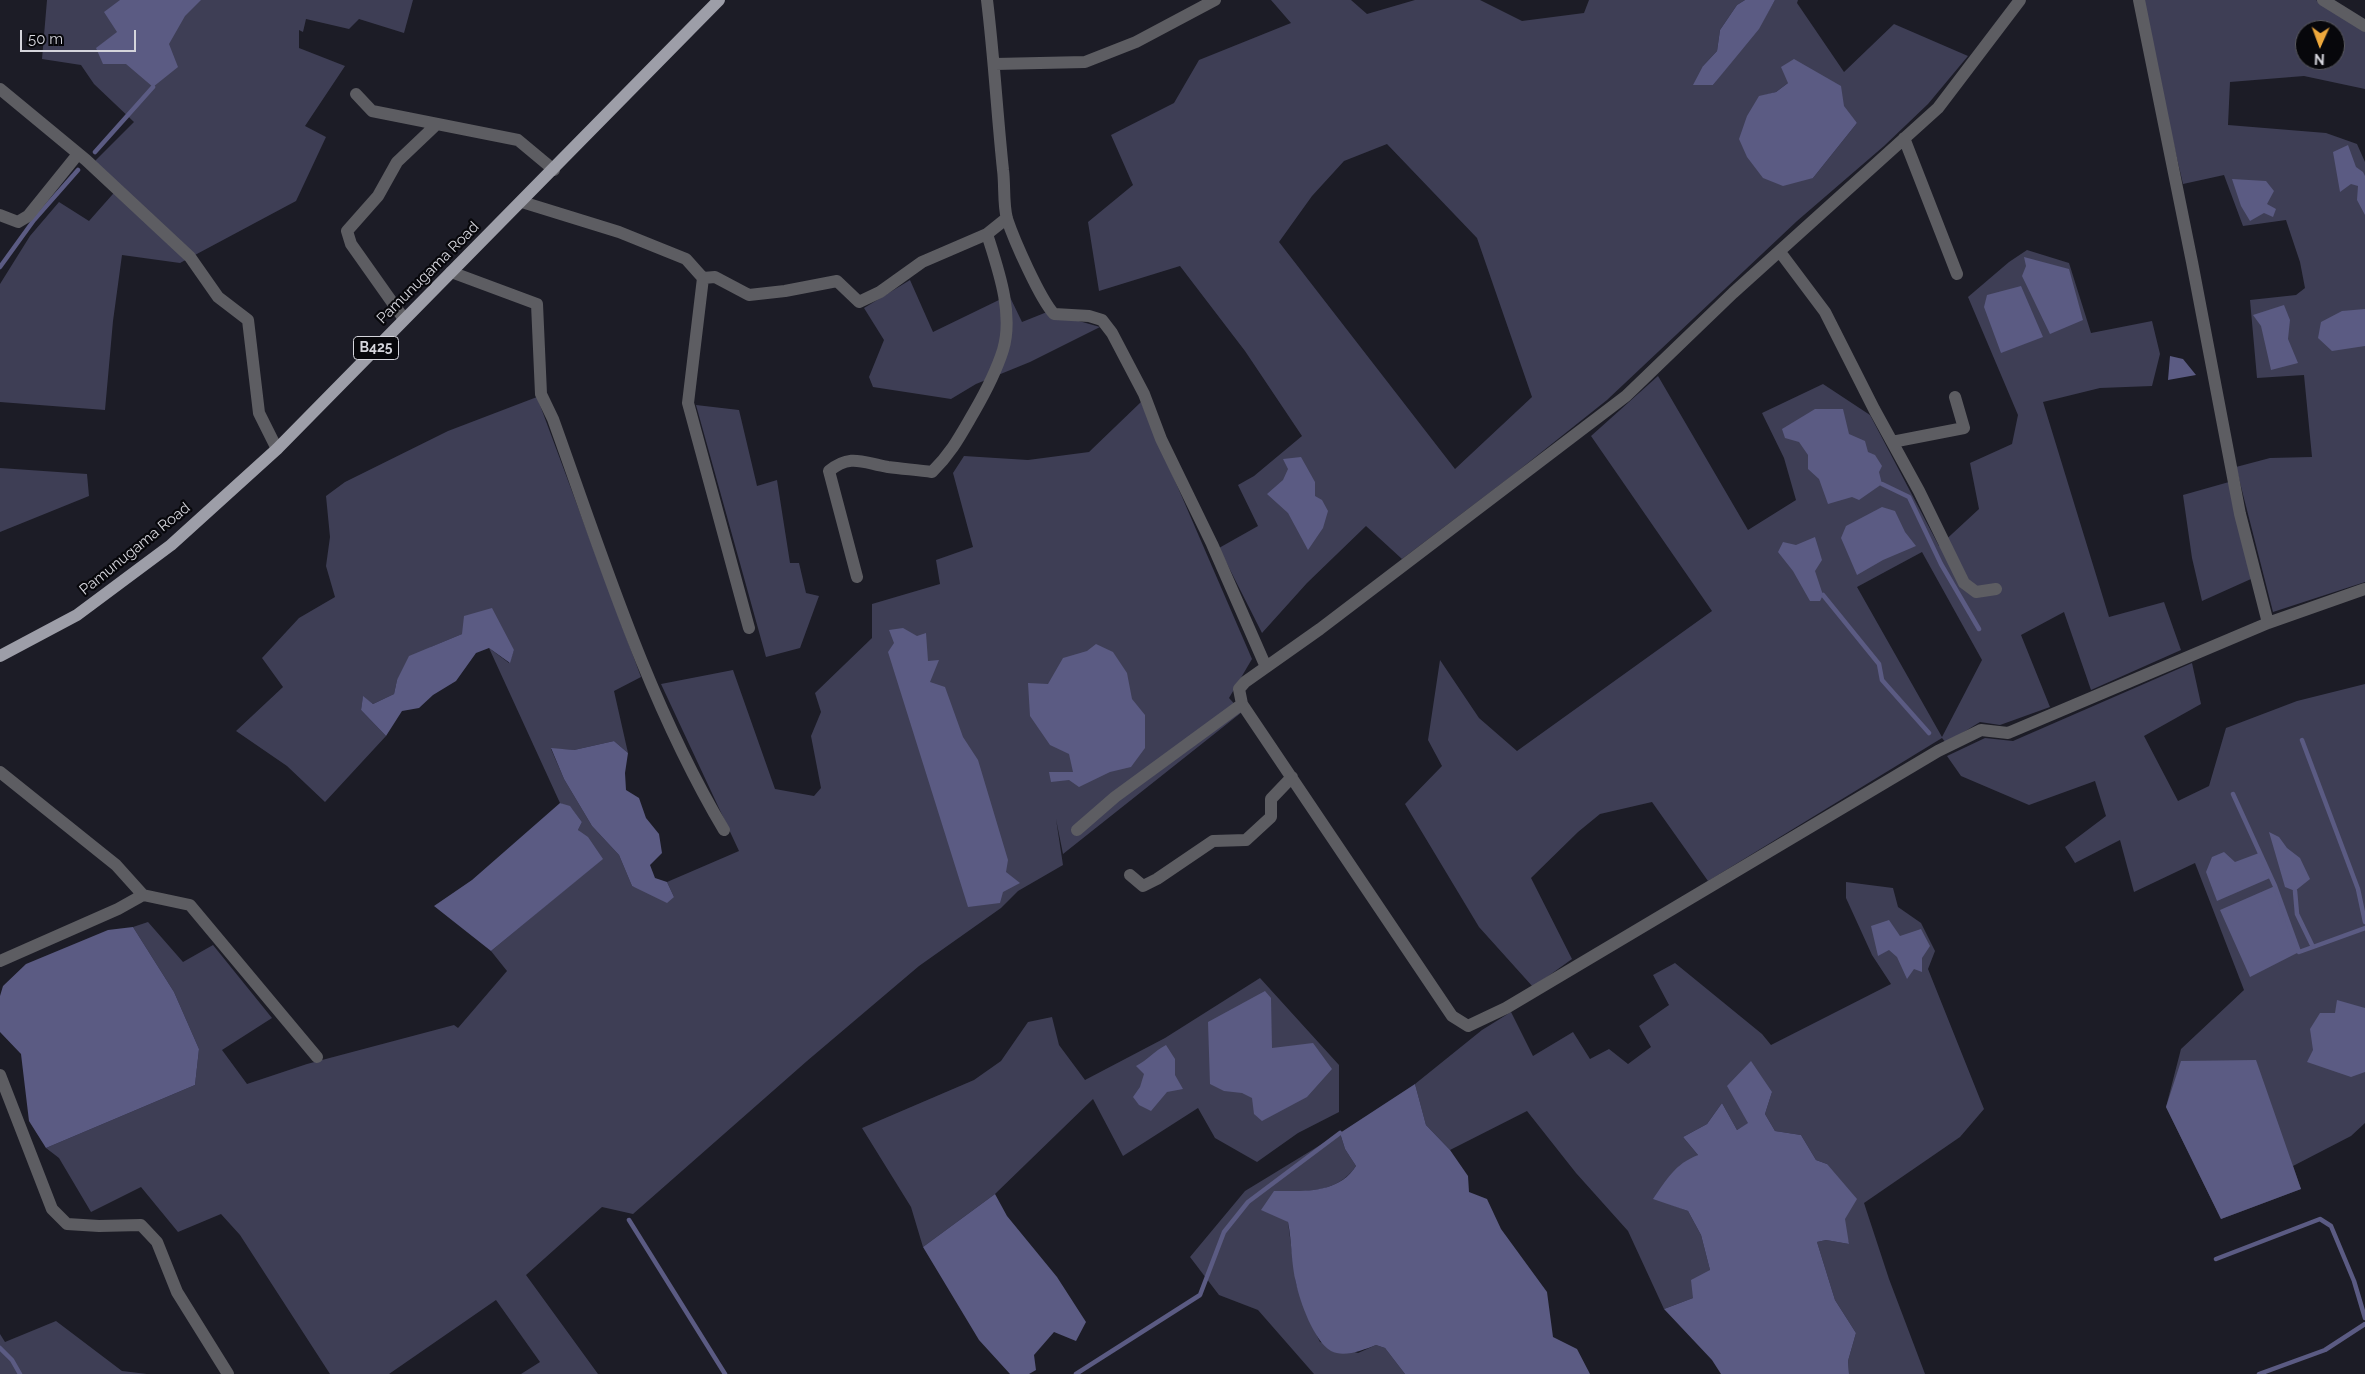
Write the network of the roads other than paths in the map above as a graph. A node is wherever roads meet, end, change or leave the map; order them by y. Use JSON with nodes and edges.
{"nodes":[{"id":1,"x":719,"y":0,"type":"edge"},
{"id":2,"x":987,"y":0,"type":"edge"},
{"id":3,"x":1215,"y":0,"type":"edge"},
{"id":4,"x":2139,"y":0,"type":"edge"},
{"id":5,"x":2323,"y":0,"type":"edge"},
{"id":6,"x":2015,"y":2,"type":"edge"},
{"id":7,"x":2365,"y":26,"type":"edge"},
{"id":8,"x":995,"y":64,"type":"junction"},
{"id":9,"x":0,"y":90,"type":"edge"},
{"id":10,"x":356,"y":94,"type":"dead end"},
{"id":11,"x":436,"y":124,"type":"junction"},
{"id":12,"x":1904,"y":138,"type":"junction"},
{"id":13,"x":78,"y":154,"type":"junction"},
{"id":14,"x":554,"y":170,"type":"junction"},
{"id":15,"x":522,"y":202,"type":"junction"},
{"id":16,"x":0,"y":215,"type":"edge"},
{"id":17,"x":1007,"y":218,"type":"junction"},
{"id":18,"x":987,"y":234,"type":"junction"},
{"id":19,"x":1780,"y":252,"type":"junction"},
{"id":20,"x":451,"y":272,"type":"junction"},
{"id":21,"x":1957,"y":274,"type":"dead end"},
{"id":22,"x":703,"y":278,"type":"junction"},
{"id":23,"x":404,"y":319,"type":"junction"},
{"id":24,"x":1955,"y":397,"type":"dead end"},
{"id":25,"x":1892,"y":442,"type":"junction"},
{"id":26,"x":277,"y":449,"type":"junction"},
{"id":27,"x":857,"y":577,"type":"dead end"},
{"id":28,"x":1996,"y":589,"type":"dead end"},
{"id":29,"x":2365,"y":589,"type":"edge"},
{"id":30,"x":2268,"y":623,"type":"junction"},
{"id":31,"x":749,"y":628,"type":"dead end"},
{"id":32,"x":0,"y":656,"type":"edge"},
{"id":33,"x":1266,"y":667,"type":"junction"},
{"id":34,"x":1242,"y":704,"type":"junction"},
{"id":35,"x":0,"y":772,"type":"edge"},
{"id":36,"x":1292,"y":776,"type":"junction"},
{"id":37,"x":724,"y":830,"type":"dead end"},
{"id":38,"x":1077,"y":830,"type":"dead end"},
{"id":39,"x":1130,"y":876,"type":"dead end"},
{"id":40,"x":144,"y":895,"type":"junction"},
{"id":41,"x":0,"y":961,"type":"edge"},
{"id":42,"x":318,"y":1057,"type":"dead end"},
{"id":43,"x":0,"y":1075,"type":"edge"},
{"id":44,"x":228,"y":1374,"type":"edge"}],
"edges":[{"from":1,"to":14,"type":"main road","name":"Pamunugama Road","number":"B425"},
{"from":2,"to":8,"type":"street"},
{"from":3,"to":8,"type":"street"},
{"from":4,"to":30,"type":"street"},
{"from":5,"to":7,"type":"street"},
{"from":6,"to":12,"type":"street"},
{"from":8,"to":17,"type":"street"},
{"from":9,"to":13,"type":"street"},
{"from":10,"to":11,"type":"street"},
{"from":11,"to":14,"type":"street"},
{"from":11,"to":23,"type":"street"},
{"from":12,"to":19,"type":"street"},
{"from":12,"to":21,"type":"street"},
{"from":13,"to":16,"type":"street"},
{"from":13,"to":26,"type":"street"},
{"from":14,"to":15,"type":"main road","name":"Pamunugama Road","number":"B425"},
{"from":15,"to":20,"type":"main road","name":"Pamunugama Road","number":"B425"},
{"from":15,"to":22,"type":"street"},
{"from":17,"to":18,"type":"street"},
{"from":17,"to":33,"type":"street"},
{"from":18,"to":22,"type":"street"},
{"from":18,"to":27,"type":"street"},
{"from":19,"to":25,"type":"street"},
{"from":19,"to":33,"type":"street"},
{"from":20,"to":23,"type":"main road","name":"Pamunugama Road","number":"B425"},
{"from":20,"to":37,"type":"street"},
{"from":22,"to":31,"type":"street"},
{"from":23,"to":26,"type":"main road","name":"Pamunugama Road","number":"B425"},
{"from":24,"to":25,"type":"street"},
{"from":25,"to":28,"type":"street"},
{"from":26,"to":32,"type":"main road","name":"Pamunugama Road","number":"B425"},
{"from":29,"to":30,"type":"street"},
{"from":30,"to":36,"type":"street"},
{"from":33,"to":34,"type":"street"},
{"from":34,"to":36,"type":"street"},
{"from":34,"to":38,"type":"street"},
{"from":35,"to":40,"type":"street"},
{"from":36,"to":39,"type":"street"},
{"from":40,"to":41,"type":"street"},
{"from":40,"to":42,"type":"street"},
{"from":43,"to":44,"type":"street"}]}
